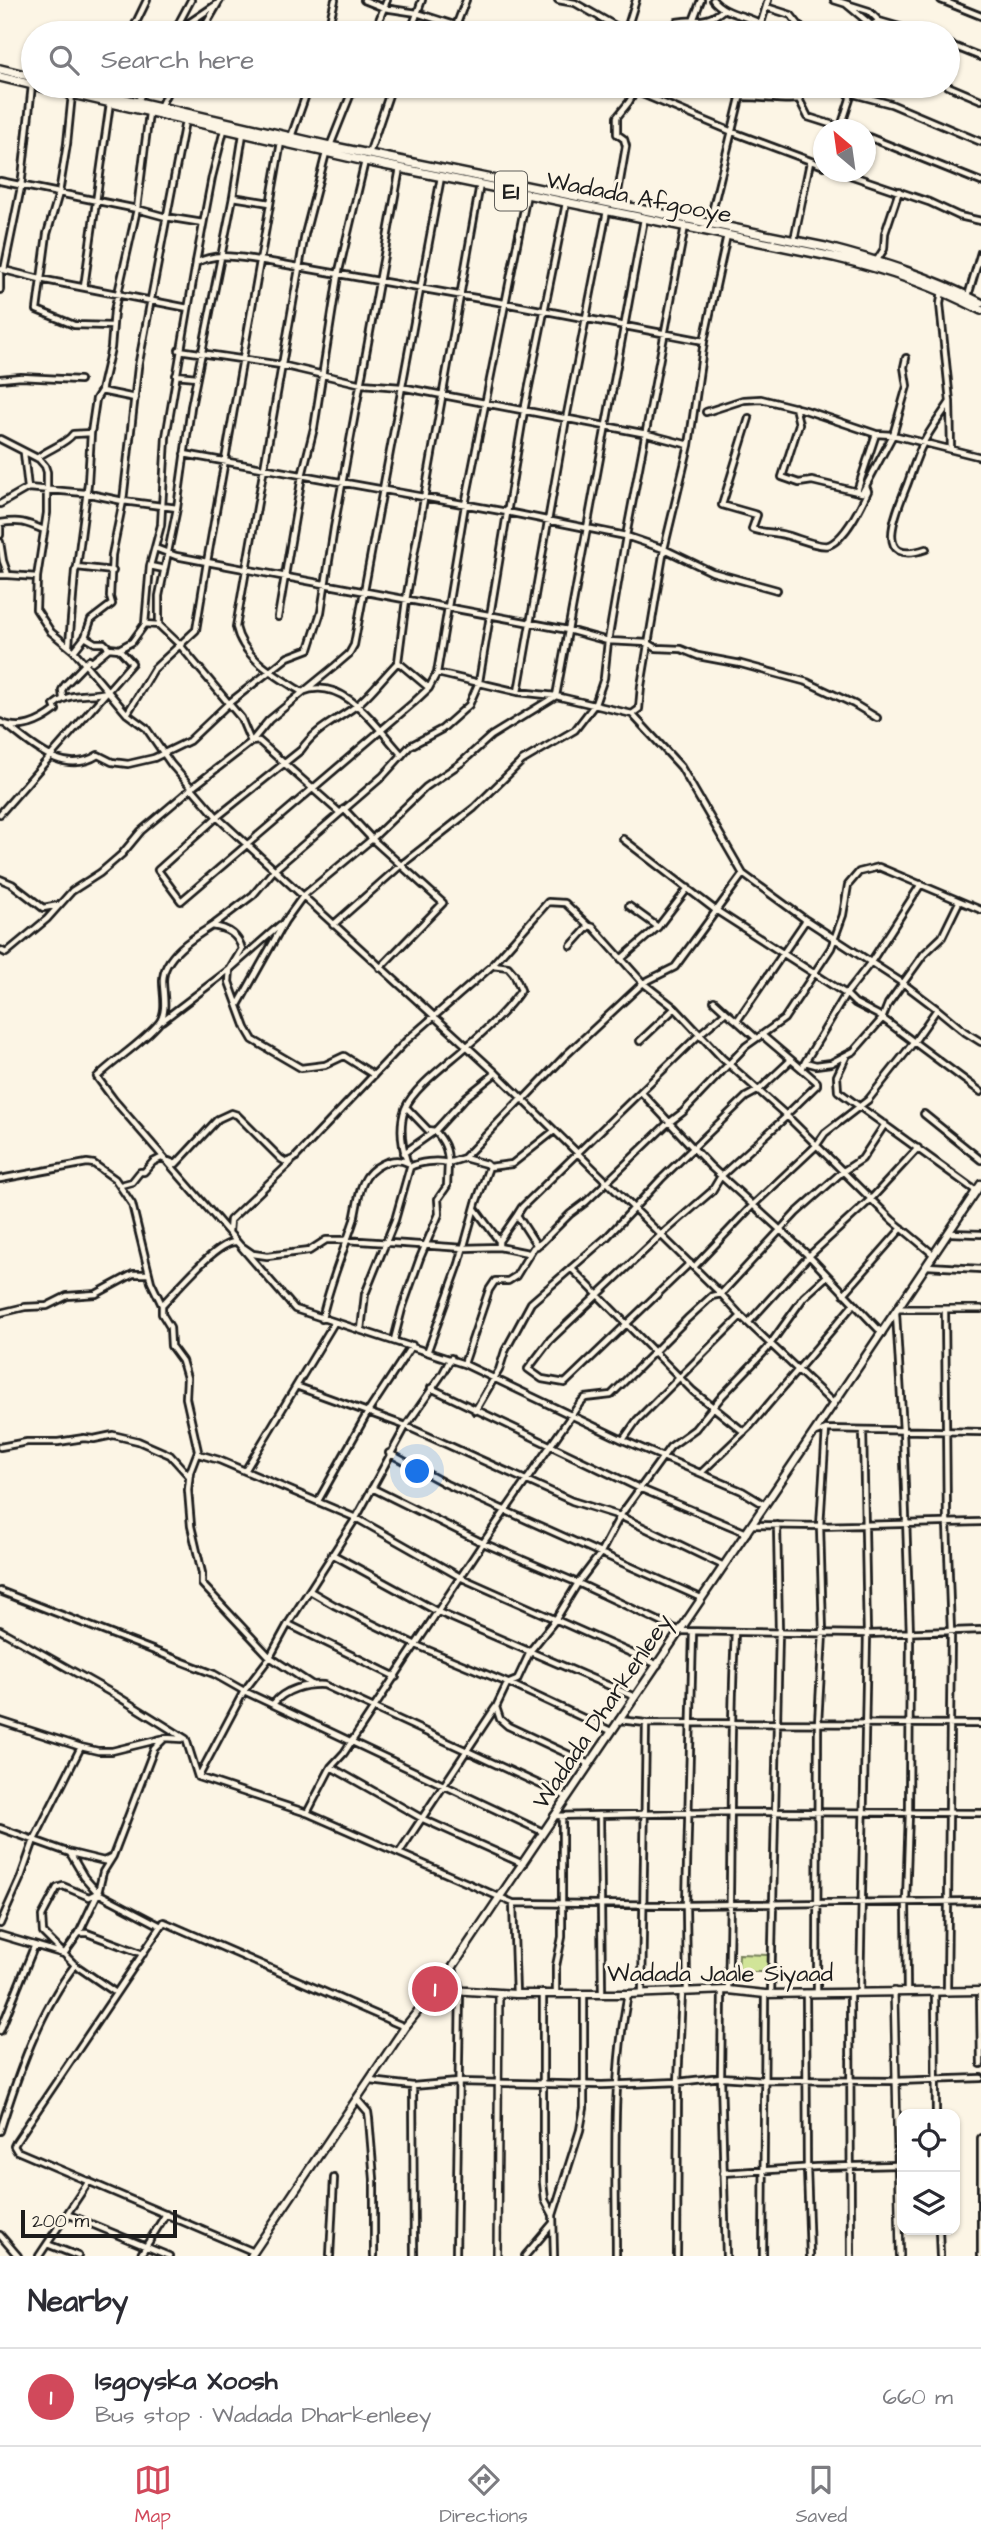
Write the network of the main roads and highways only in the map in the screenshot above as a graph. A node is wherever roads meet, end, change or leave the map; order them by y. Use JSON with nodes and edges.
{"nodes":[{"id":1,"x":0,"y":69,"type":"edge"},
{"id":2,"x":21,"y":74,"type":"edge"},
{"id":3,"x":0,"y":77,"type":"edge"},
{"id":4,"x":21,"y":82,"type":"edge"},
{"id":5,"x":89,"y":98,"type":"edge"},
{"id":6,"x":126,"y":98,"type":"edge"},
{"id":7,"x":328,"y":149,"type":"junction"},
{"id":8,"x":367,"y":158,"type":"junction"},
{"id":9,"x":981,"y":303,"type":"edge"},
{"id":10,"x":981,"y":310,"type":"edge"},
{"id":11,"x":981,"y":1184,"type":"edge"},
{"id":12,"x":452,"y":1968,"type":"junction"},
{"id":13,"x":435,"y":1989,"type":"junction"},
{"id":14,"x":460,"y":1990,"type":"junction"},
{"id":15,"x":981,"y":1991,"type":"edge"},
{"id":16,"x":252,"y":2254,"type":"edge"}],
"edges":[{"from":1,"to":2,"type":"highway"},
{"from":3,"to":4,"type":"highway","name":"Wadada Afgooye","number":"E1"},
{"from":5,"to":7,"type":"highway","name":"Wadada Afgooye","number":"E1"},
{"from":6,"to":7,"type":"highway","name":"Wadada Afgooye","number":"E1"},
{"from":7,"to":8,"type":"highway","name":"Wadada Afgooye","number":"E1"},
{"from":8,"to":9,"type":"highway","name":"Wadada Afgooye","number":"E1"},
{"from":8,"to":10,"type":"highway","name":"Wadada Afgooye","number":"E1"},
{"from":11,"to":12,"type":"main road","name":"Wadada Dharkenleey"},
{"from":12,"to":13,"type":"main road","name":"Wadada Dharkenleey"},
{"from":12,"to":14,"type":"main road"},
{"from":13,"to":14,"type":"main road","name":"Wadada Jaale Siyaad"},
{"from":13,"to":16,"type":"main road","name":"Wadada Dharkenleey"},
{"from":14,"to":15,"type":"main road","name":"Wadada Jaale Siyaad"}]}
